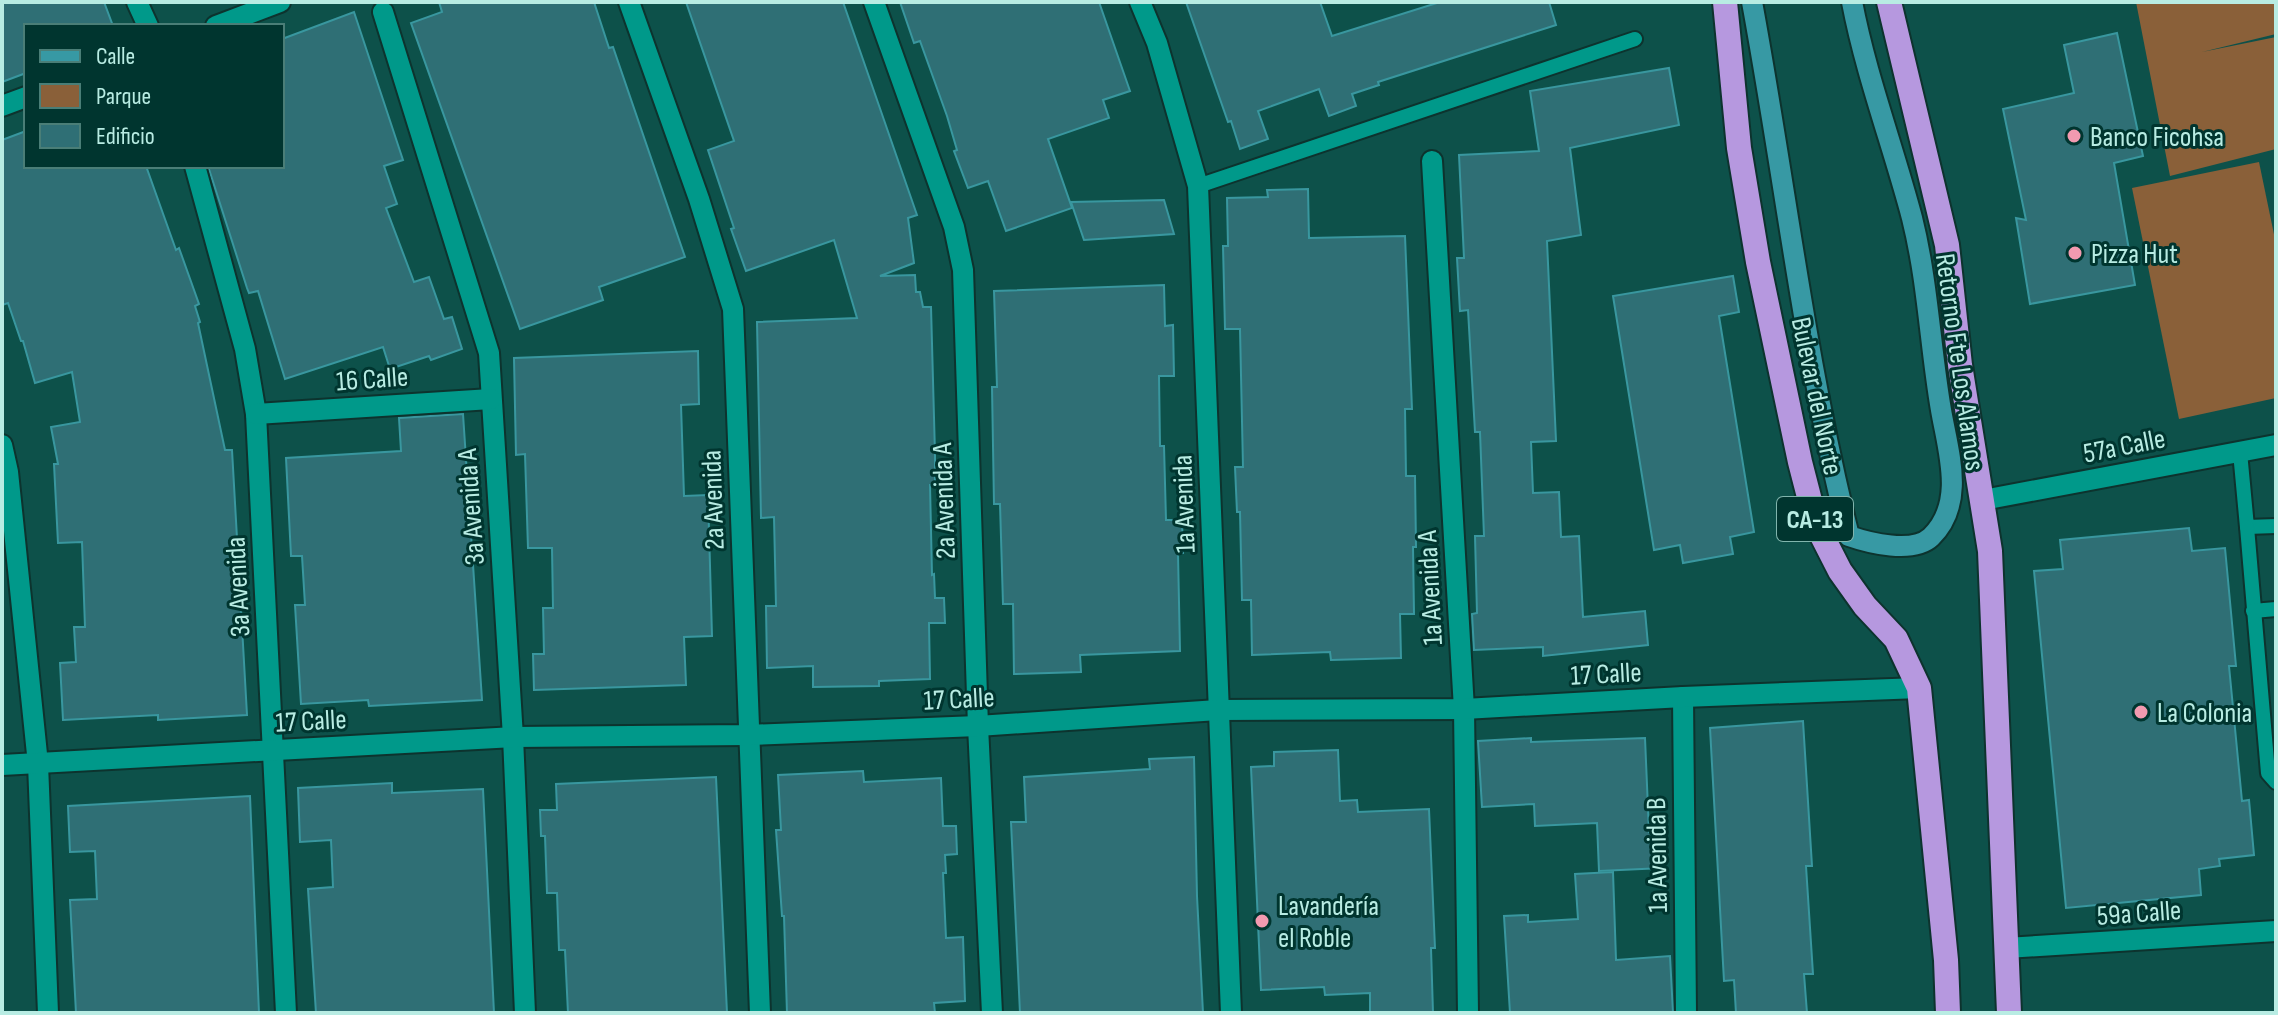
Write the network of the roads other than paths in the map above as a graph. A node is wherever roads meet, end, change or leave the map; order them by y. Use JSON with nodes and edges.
{"nodes":[{"id":1,"x":137,"y":2,"type":"edge"},
{"id":2,"x":280,"y":2,"type":"edge"},
{"id":3,"x":629,"y":2,"type":"edge"},
{"id":4,"x":874,"y":2,"type":"edge"},
{"id":5,"x":1140,"y":2,"type":"edge"},
{"id":6,"x":1725,"y":2,"type":"edge"},
{"id":7,"x":1752,"y":2,"type":"edge"},
{"id":8,"x":1852,"y":2,"type":"edge"},
{"id":9,"x":1889,"y":2,"type":"edge"},
{"id":10,"x":383,"y":12,"type":"dead end"},
{"id":11,"x":147,"y":24,"type":"edge"},
{"id":12,"x":221,"y":24,"type":"edge"},
{"id":13,"x":1635,"y":39,"type":"dead end"},
{"id":14,"x":24,"y":98,"type":"edge"},
{"id":15,"x":2,"y":106,"type":"edge"},
{"id":16,"x":1432,"y":161,"type":"dead end"},
{"id":17,"x":196,"y":168,"type":"edge"},
{"id":18,"x":1198,"y":186,"type":"junction"},
{"id":19,"x":491,"y":399,"type":"junction"},
{"id":20,"x":256,"y":414,"type":"junction"},
{"id":21,"x":2,"y":445,"type":"edge"},
{"id":22,"x":2276,"y":445,"type":"edge"},
{"id":23,"x":2240,"y":452,"type":"junction"},
{"id":24,"x":1983,"y":500,"type":"junction"},
{"id":25,"x":2276,"y":526,"type":"edge"},
{"id":26,"x":2247,"y":527,"type":"junction"},
{"id":27,"x":2276,"y":609,"type":"edge"},
{"id":28,"x":2253,"y":611,"type":"junction"},
{"id":29,"x":1919,"y":688,"type":"junction"},
{"id":30,"x":2269,"y":691,"type":"edge"},
{"id":31,"x":1683,"y":697,"type":"junction"},
{"id":32,"x":1464,"y":709,"type":"junction"},
{"id":33,"x":1218,"y":710,"type":"junction"},
{"id":34,"x":978,"y":726,"type":"junction"},
{"id":35,"x":748,"y":735,"type":"junction"},
{"id":36,"x":513,"y":737,"type":"junction"},
{"id":37,"x":273,"y":750,"type":"junction"},
{"id":38,"x":38,"y":764,"type":"junction"},
{"id":39,"x":2,"y":765,"type":"edge"},
{"id":40,"x":2276,"y":782,"type":"edge"},
{"id":41,"x":2276,"y":931,"type":"edge"},
{"id":42,"x":2006,"y":948,"type":"junction"},
{"id":43,"x":48,"y":1013,"type":"edge"},
{"id":44,"x":286,"y":1013,"type":"edge"},
{"id":45,"x":525,"y":1013,"type":"edge"},
{"id":46,"x":760,"y":1013,"type":"edge"},
{"id":47,"x":992,"y":1013,"type":"edge"},
{"id":48,"x":1231,"y":1013,"type":"edge"},
{"id":49,"x":1468,"y":1013,"type":"edge"},
{"id":50,"x":1686,"y":1013,"type":"edge"},
{"id":51,"x":1948,"y":1013,"type":"edge"},
{"id":52,"x":2009,"y":1013,"type":"edge"}],
"edges":[{"from":1,"to":11,"type":"street"},
{"from":2,"to":12,"type":"street"},
{"from":3,"to":35,"type":"street","name":"2a Avenida"},
{"from":4,"to":34,"type":"street","name":"2a Avenida A"},
{"from":5,"to":18,"type":"street","name":"1a Avenida"},
{"from":6,"to":29,"type":"highway","name":"Bulevar del Norte","number":"CA-13"},
{"from":7,"to":8,"type":"main road","name":"Retorno Fte Los Alamos"},
{"from":9,"to":24,"type":"highway"},
{"from":10,"to":19,"type":"street","name":"3a Avenida A"},
{"from":13,"to":18,"type":"lane"},
{"from":14,"to":15,"type":"street"},
{"from":16,"to":32,"type":"street","name":"1a Avenida A"},
{"from":17,"to":20,"type":"street","name":"3a Avenida"},
{"from":18,"to":33,"type":"street","name":"1a Avenida"},
{"from":19,"to":20,"type":"street","name":"16 Calle"},
{"from":19,"to":36,"type":"street","name":"3a Avenida A"},
{"from":20,"to":37,"type":"street","name":"3a Avenida"},
{"from":21,"to":38,"type":"street"},
{"from":22,"to":23,"type":"street","name":"57a Calle"},
{"from":23,"to":24,"type":"street","name":"57a Calle"},
{"from":23,"to":26,"type":"lane"},
{"from":24,"to":42,"type":"highway"},
{"from":25,"to":26,"type":"lane"},
{"from":26,"to":28,"type":"lane"},
{"from":27,"to":28,"type":"lane"},
{"from":28,"to":30,"type":"lane"},
{"from":29,"to":31,"type":"street","name":"17 Calle"},
{"from":29,"to":51,"type":"highway","name":"Bulevar del Norte","number":"CA-13"},
{"from":30,"to":40,"type":"lane"},
{"from":31,"to":32,"type":"street","name":"17 Calle"},
{"from":31,"to":50,"type":"street","name":"1a Avenida B"},
{"from":32,"to":33,"type":"street","name":"17 Calle"},
{"from":32,"to":49,"type":"street","name":"1a Avenida A"},
{"from":33,"to":34,"type":"street","name":"17 Calle"},
{"from":33,"to":48,"type":"street","name":"1a Avenida"},
{"from":34,"to":35,"type":"street","name":"17 Calle"},
{"from":34,"to":47,"type":"street","name":"2a Avenida A"},
{"from":35,"to":36,"type":"street","name":"17 Calle"},
{"from":35,"to":46,"type":"street","name":"2a Avenida"},
{"from":36,"to":37,"type":"street","name":"17 Calle"},
{"from":36,"to":45,"type":"street","name":"3a Avenida A"},
{"from":37,"to":38,"type":"street","name":"17 Calle"},
{"from":37,"to":44,"type":"street","name":"3a Avenida"},
{"from":38,"to":39,"type":"street","name":"17 Calle"},
{"from":38,"to":43,"type":"street"},
{"from":41,"to":42,"type":"street","name":"59a Calle"},
{"from":42,"to":52,"type":"highway"}]}
